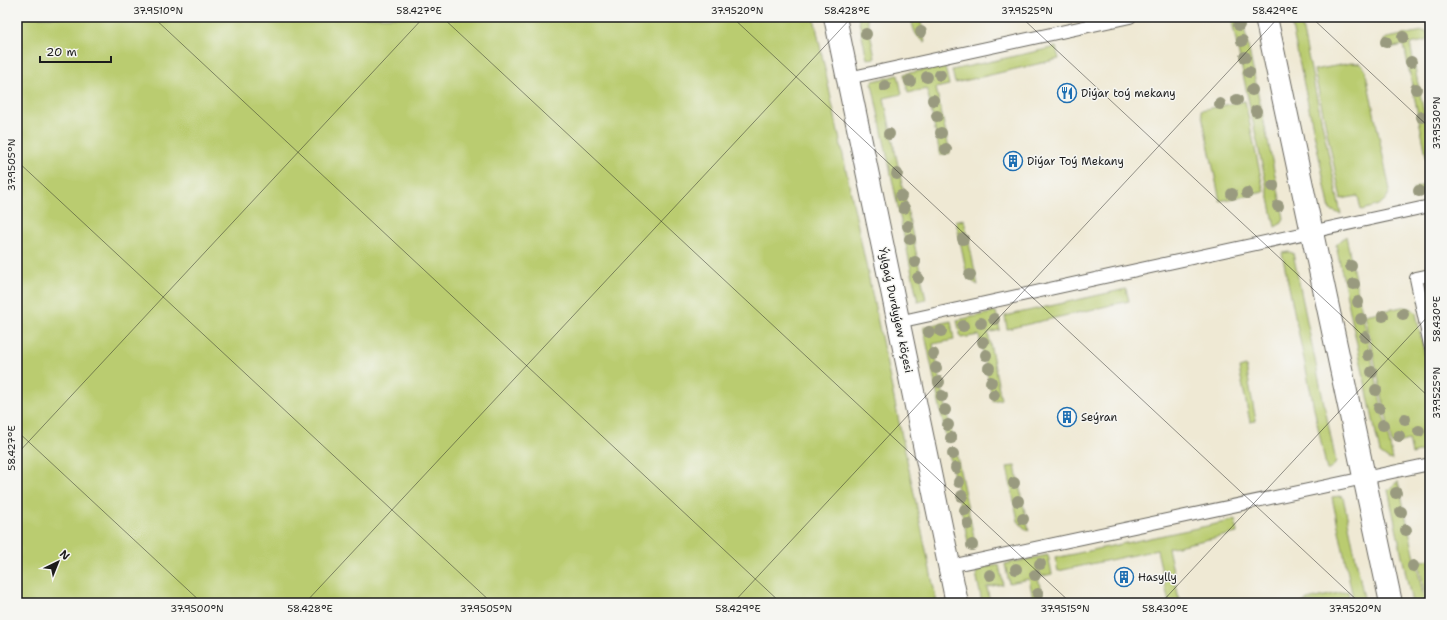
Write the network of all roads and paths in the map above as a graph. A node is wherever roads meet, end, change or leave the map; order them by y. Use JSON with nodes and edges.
{"nodes":[{"id":1,"x":835,"y":17,"type":"edge"},
{"id":2,"x":1130,"y":17,"type":"edge"},
{"id":3,"x":1266,"y":17,"type":"edge"},
{"id":4,"x":848,"y":78,"type":"junction"},
{"id":5,"x":1430,"y":206,"type":"edge"},
{"id":6,"x":1312,"y":232,"type":"junction"},
{"id":7,"x":1430,"y":275,"type":"edge"},
{"id":8,"x":898,"y":322,"type":"junction"},
{"id":9,"x":1430,"y":345,"type":"edge"},
{"id":10,"x":1430,"y":464,"type":"edge"},
{"id":11,"x":1365,"y":479,"type":"junction"},
{"id":12,"x":950,"y":566,"type":"junction"},
{"id":13,"x":957,"y":603,"type":"edge"},
{"id":14,"x":1391,"y":603,"type":"edge"}],
"edges":[{"from":1,"to":4,"type":"street","name":"Ýylgaý Durdyýew köçesi"},
{"from":2,"to":4,"type":"lane"},
{"from":3,"to":6,"type":"street"},
{"from":4,"to":8,"type":"street","name":"Ýylgaý Durdyýew köçesi"},
{"from":5,"to":6,"type":"lane"},
{"from":6,"to":8,"type":"lane"},
{"from":6,"to":11,"type":"street"},
{"from":7,"to":9,"type":"lane"},
{"from":8,"to":12,"type":"street","name":"Ýylgaý Durdyýew köçesi"},
{"from":10,"to":11,"type":"lane"},
{"from":11,"to":12,"type":"lane"},
{"from":11,"to":14,"type":"street"},
{"from":12,"to":13,"type":"street","name":"Ýylgaý Durdyýew köçesi"}]}
